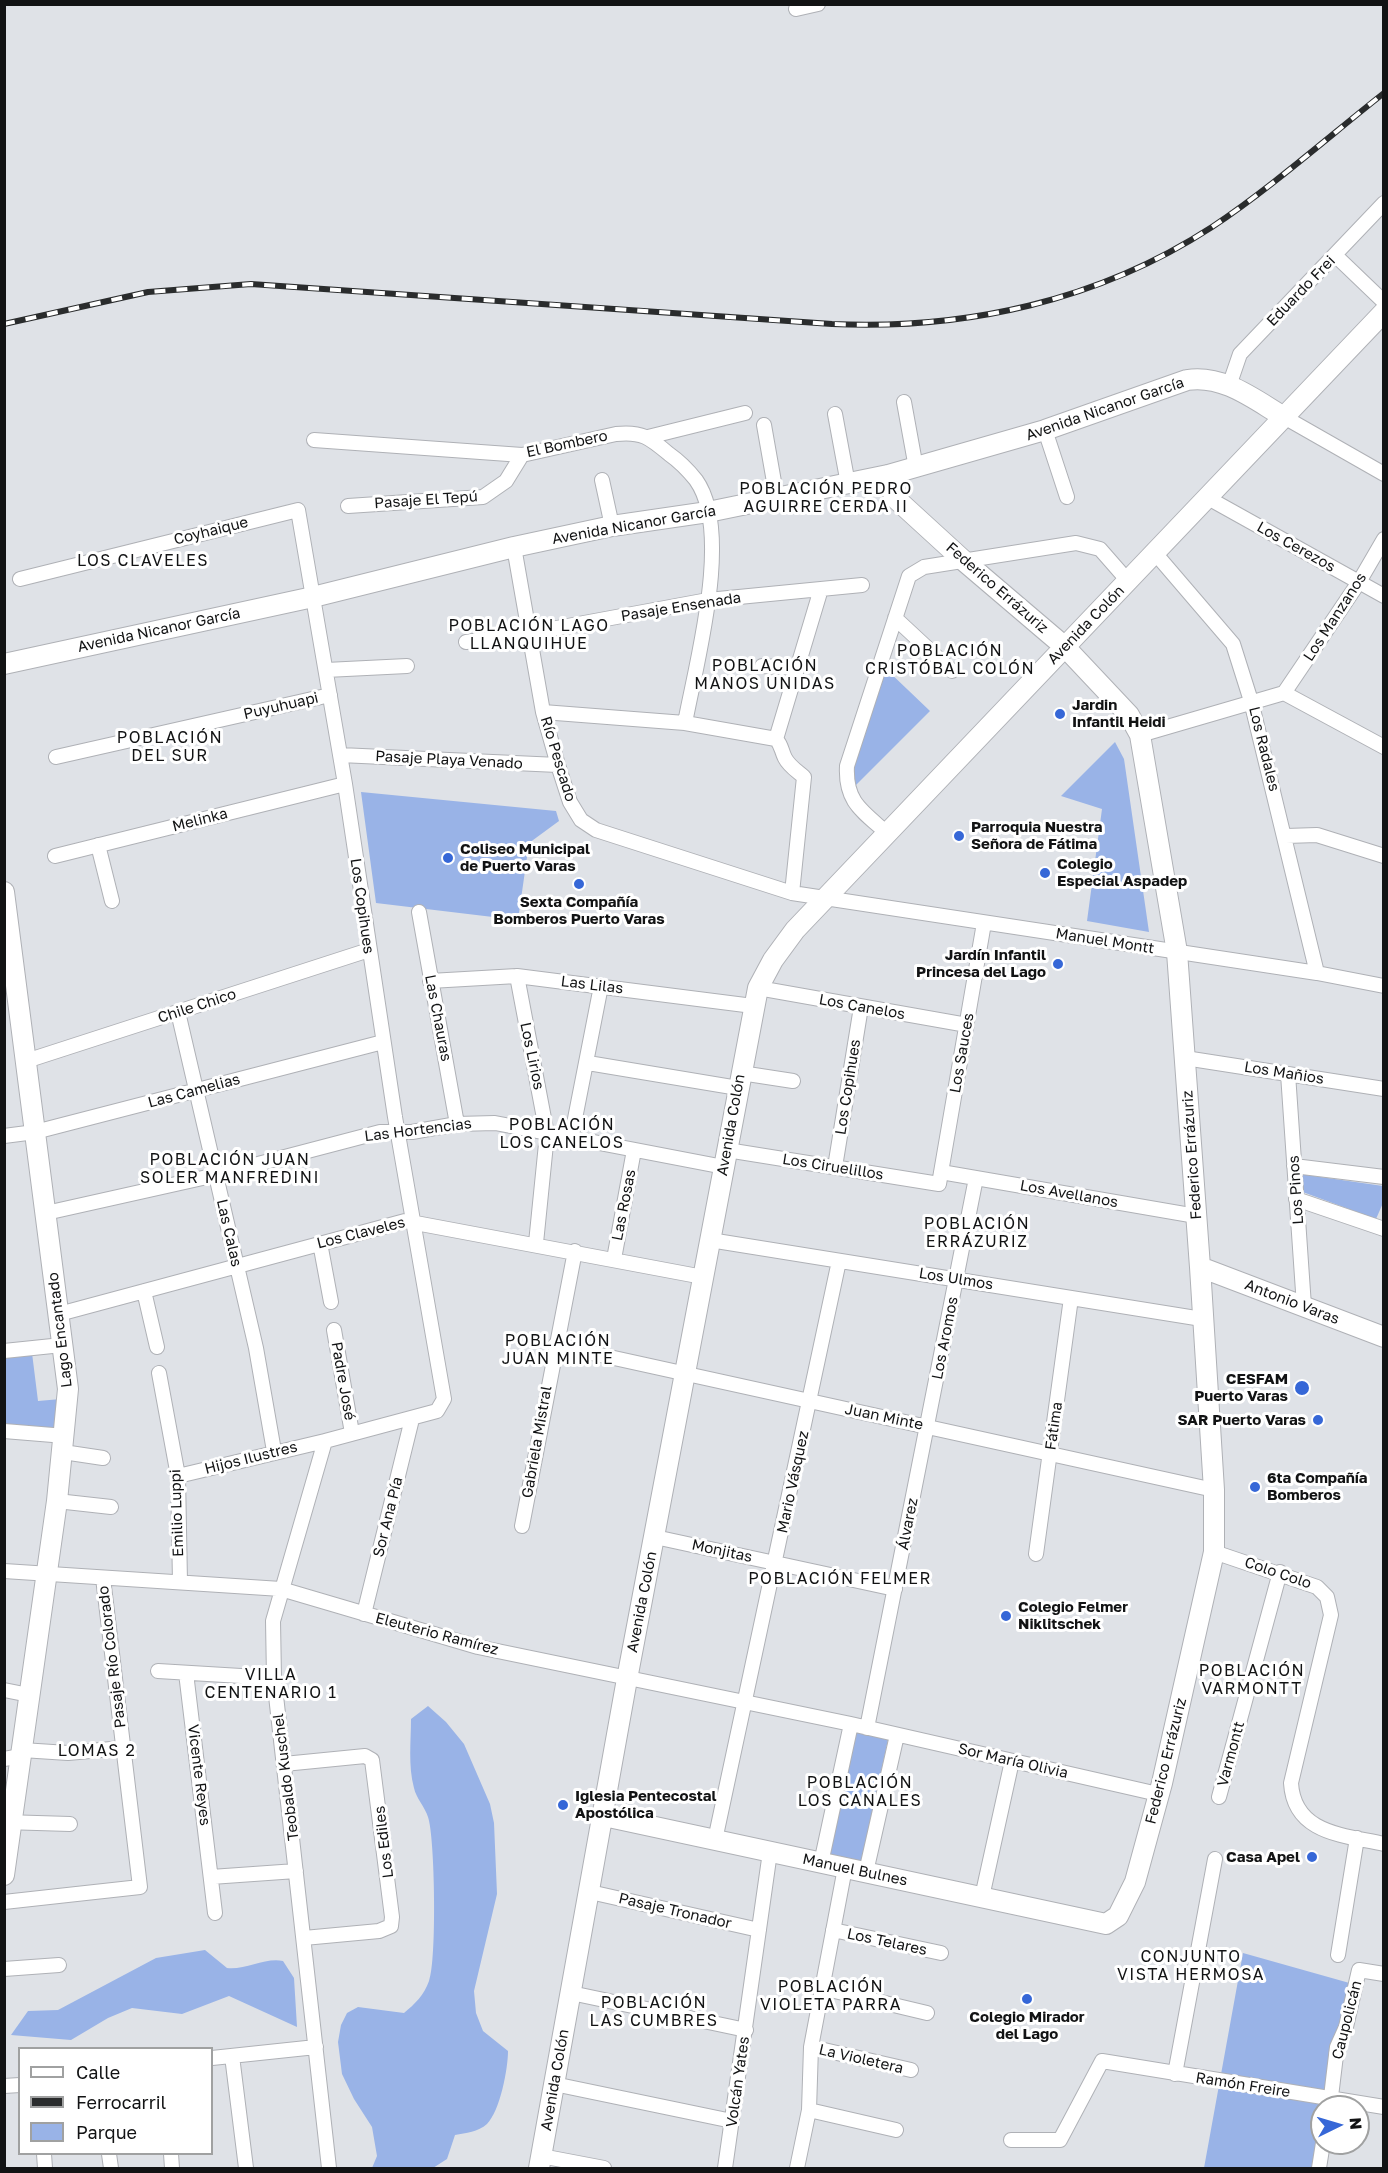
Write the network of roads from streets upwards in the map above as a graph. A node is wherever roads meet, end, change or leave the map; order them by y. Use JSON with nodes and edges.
{"nodes":[{"id":1,"x":818,"y":4,"type":"edge"},
{"id":2,"x":796,"y":9,"type":"dead end"},
{"id":3,"x":1383,"y":203,"type":"edge"},
{"id":4,"x":1336,"y":256,"type":"junction"},
{"id":5,"x":1383,"y":302,"type":"edge"},
{"id":6,"x":1383,"y":312,"type":"edge"},
{"id":7,"x":1229,"y":386,"type":"junction"},
{"id":8,"x":904,"y":402,"type":"dead end"},
{"id":9,"x":744,"y":413,"type":"dead end"},
{"id":10,"x":835,"y":414,"type":"dead end"},
{"id":11,"x":1284,"y":417,"type":"junction"},
{"id":12,"x":764,"y":425,"type":"dead end"},
{"id":13,"x":1045,"y":430,"type":"junction"},
{"id":14,"x":648,"y":436,"type":"junction"},
{"id":15,"x":314,"y":440,"type":"dead end"},
{"id":16,"x":522,"y":455,"type":"junction"},
{"id":17,"x":916,"y":468,"type":"junction"},
{"id":18,"x":1383,"y":474,"type":"edge"},
{"id":19,"x":888,"y":475,"type":"junction"},
{"id":20,"x":602,"y":480,"type":"dead end"},
{"id":21,"x":848,"y":484,"type":"junction"},
{"id":22,"x":1067,"y":497,"type":"dead end"},
{"id":23,"x":1208,"y":498,"type":"junction"},
{"id":24,"x":777,"y":499,"type":"junction"},
{"id":25,"x":348,"y":506,"type":"dead end"},
{"id":26,"x":298,"y":510,"type":"joint"},
{"id":27,"x":708,"y":512,"type":"junction"},
{"id":28,"x":612,"y":526,"type":"junction"},
{"id":29,"x":1383,"y":539,"type":"edge"},
{"id":30,"x":514,"y":547,"type":"junction"},
{"id":31,"x":1155,"y":553,"type":"junction"},
{"id":32,"x":964,"y":561,"type":"junction"},
{"id":33,"x":20,"y":579,"type":"dead end"},
{"id":34,"x":1128,"y":581,"type":"junction"},
{"id":35,"x":1359,"y":582,"type":"junction"},
{"id":36,"x":862,"y":585,"type":"dead end"},
{"id":37,"x":821,"y":589,"type":"junction"},
{"id":38,"x":1383,"y":596,"type":"edge"},
{"id":39,"x":313,"y":597,"type":"junction"},
{"id":40,"x":708,"y":600,"type":"junction"},
{"id":41,"x":895,"y":618,"type":"junction"},
{"id":42,"x":530,"y":633,"type":"junction"},
{"id":43,"x":466,"y":642,"type":"dead end"},
{"id":44,"x":1065,"y":647,"type":"junction"},
{"id":45,"x":4,"y":664,"type":"edge"},
{"id":46,"x":407,"y":666,"type":"dead end"},
{"id":47,"x":762,"y":666,"type":"dead end"},
{"id":48,"x":796,"y":668,"type":"junction"},
{"id":49,"x":326,"y":670,"type":"junction"},
{"id":50,"x":952,"y":671,"type":"dead end"},
{"id":51,"x":1284,"y":693,"type":"junction"},
{"id":52,"x":330,"y":695,"type":"junction"},
{"id":53,"x":1251,"y":701,"type":"junction"},
{"id":54,"x":543,"y":712,"type":"junction"},
{"id":55,"x":685,"y":723,"type":"junction"},
{"id":56,"x":1140,"y":735,"type":"junction"},
{"id":57,"x":777,"y":739,"type":"junction"},
{"id":58,"x":1383,"y":745,"type":"edge"},
{"id":59,"x":340,"y":755,"type":"junction"},
{"id":60,"x":56,"y":757,"type":"dead end"},
{"id":61,"x":558,"y":765,"type":"junction"},
{"id":62,"x":345,"y":784,"type":"junction"},
{"id":63,"x":887,"y":833,"type":"junction"},
{"id":64,"x":1286,"y":836,"type":"junction"},
{"id":65,"x":98,"y":845,"type":"junction"},
{"id":66,"x":55,"y":856,"type":"dead end"},
{"id":67,"x":1383,"y":856,"type":"edge"},
{"id":68,"x":4,"y":892,"type":"edge"},
{"id":69,"x":792,"y":892,"type":"junction"},
{"id":70,"x":826,"y":899,"type":"junction"},
{"id":71,"x":112,"y":901,"type":"dead end"},
{"id":72,"x":419,"y":912,"type":"dead end"},
{"id":73,"x":6,"y":921,"type":"edge"},
{"id":74,"x":984,"y":923,"type":"junction"},
{"id":75,"x":369,"y":950,"type":"junction"},
{"id":76,"x":1177,"y":952,"type":"junction"},
{"id":77,"x":1317,"y":973,"type":"junction"},
{"id":78,"x":517,"y":976,"type":"junction"},
{"id":79,"x":430,"y":981,"type":"junction"},
{"id":80,"x":601,"y":986,"type":"junction"},
{"id":81,"x":1383,"y":986,"type":"edge"},
{"id":82,"x":756,"y":997,"type":"junction"},
{"id":83,"x":11,"y":998,"type":"edge"},
{"id":84,"x":861,"y":1007,"type":"junction"},
{"id":85,"x":178,"y":1012,"type":"junction"},
{"id":86,"x":967,"y":1025,"type":"junction"},
{"id":87,"x":383,"y":1042,"type":"junction"},
{"id":88,"x":1185,"y":1058,"type":"junction"},
{"id":89,"x":26,"y":1062,"type":"junction"},
{"id":90,"x":588,"y":1063,"type":"junction"},
{"id":91,"x":1288,"y":1074,"type":"junction"},
{"id":92,"x":740,"y":1080,"type":"junction"},
{"id":93,"x":793,"y":1081,"type":"dead end"},
{"id":94,"x":1383,"y":1089,"type":"edge"},
{"id":95,"x":196,"y":1091,"type":"junction"},
{"id":96,"x":457,"y":1124,"type":"junction"},
{"id":97,"x":397,"y":1131,"type":"junction"},
{"id":98,"x":35,"y":1132,"type":"junction"},
{"id":99,"x":547,"y":1134,"type":"junction"},
{"id":100,"x":4,"y":1136,"type":"edge"},
{"id":101,"x":572,"y":1139,"type":"junction"},
{"id":102,"x":634,"y":1150,"type":"junction"},
{"id":103,"x":725,"y":1159,"type":"junction"},
{"id":104,"x":1294,"y":1166,"type":"junction"},
{"id":105,"x":835,"y":1167,"type":"junction"},
{"id":106,"x":216,"y":1175,"type":"junction"},
{"id":107,"x":1383,"y":1177,"type":"edge"},
{"id":108,"x":940,"y":1178,"type":"junction"},
{"id":109,"x":976,"y":1178,"type":"junction"},
{"id":110,"x":1296,"y":1199,"type":"junction"},
{"id":111,"x":46,"y":1213,"type":"junction"},
{"id":112,"x":1196,"y":1216,"type":"junction"},
{"id":113,"x":412,"y":1221,"type":"junction"},
{"id":114,"x":1383,"y":1229,"type":"edge"},
{"id":115,"x":710,"y":1240,"type":"junction"},
{"id":116,"x":320,"y":1243,"type":"junction"},
{"id":117,"x":536,"y":1244,"type":"junction"},
{"id":118,"x":575,"y":1251,"type":"junction"},
{"id":119,"x":614,"y":1259,"type":"junction"},
{"id":120,"x":839,"y":1261,"type":"junction"},
{"id":121,"x":237,"y":1266,"type":"junction"},
{"id":122,"x":1200,"y":1267,"type":"junction"},
{"id":123,"x":703,"y":1276,"type":"junction"},
{"id":124,"x":957,"y":1279,"type":"junction"},
{"id":125,"x":144,"y":1291,"type":"junction"},
{"id":126,"x":1071,"y":1298,"type":"junction"},
{"id":127,"x":330,"y":1302,"type":"dead end"},
{"id":128,"x":1304,"y":1306,"type":"junction"},
{"id":129,"x":58,"y":1314,"type":"junction"},
{"id":130,"x":1202,"y":1319,"type":"junction"},
{"id":131,"x":334,"y":1330,"type":"dead end"},
{"id":132,"x":1383,"y":1337,"type":"edge"},
{"id":133,"x":62,"y":1345,"type":"junction"},
{"id":134,"x":555,"y":1345,"type":"junction"},
{"id":135,"x":157,"y":1347,"type":"dead end"},
{"id":136,"x":4,"y":1351,"type":"edge"},
{"id":137,"x":159,"y":1373,"type":"dead end"},
{"id":138,"x":686,"y":1374,"type":"junction"},
{"id":139,"x":810,"y":1401,"type":"junction"},
{"id":140,"x":412,"y":1419,"type":"junction"},
{"id":141,"x":928,"y":1427,"type":"junction"},
{"id":142,"x":4,"y":1431,"type":"edge"},
{"id":143,"x":352,"y":1433,"type":"junction"},
{"id":144,"x":325,"y":1441,"type":"junction"},
{"id":145,"x":64,"y":1444,"type":"junction"},
{"id":146,"x":274,"y":1451,"type":"junction"},
{"id":147,"x":1050,"y":1454,"type":"junction"},
{"id":148,"x":103,"y":1458,"type":"dead end"},
{"id":149,"x":178,"y":1476,"type":"junction"},
{"id":150,"x":1214,"y":1490,"type":"junction"},
{"id":151,"x":57,"y":1501,"type":"junction"},
{"id":152,"x":111,"y":1507,"type":"dead end"},
{"id":153,"x":522,"y":1526,"type":"dead end"},
{"id":154,"x":655,"y":1537,"type":"junction"},
{"id":155,"x":1214,"y":1552,"type":"junction"},
{"id":156,"x":1036,"y":1554,"type":"dead end"},
{"id":157,"x":777,"y":1563,"type":"junction"},
{"id":158,"x":4,"y":1571,"type":"edge"},
{"id":159,"x":1280,"y":1572,"type":"junction"},
{"id":160,"x":46,"y":1574,"type":"junction"},
{"id":161,"x":103,"y":1578,"type":"junction"},
{"id":162,"x":180,"y":1582,"type":"junction"},
{"id":163,"x":895,"y":1588,"type":"junction"},
{"id":164,"x":281,"y":1589,"type":"junction"},
{"id":165,"x":364,"y":1614,"type":"junction"},
{"id":166,"x":158,"y":1671,"type":"dead end"},
{"id":167,"x":186,"y":1673,"type":"junction"},
{"id":168,"x":274,"y":1678,"type":"junction"},
{"id":169,"x":627,"y":1679,"type":"junction"},
{"id":170,"x":4,"y":1690,"type":"edge"},
{"id":171,"x":29,"y":1695,"type":"junction"},
{"id":172,"x":744,"y":1703,"type":"junction"},
{"id":173,"x":851,"y":1724,"type":"junction"},
{"id":174,"x":867,"y":1728,"type":"junction"},
{"id":175,"x":897,"y":1735,"type":"junction"},
{"id":176,"x":122,"y":1748,"type":"junction"},
{"id":177,"x":16,"y":1755,"type":"edge"},
{"id":178,"x":1012,"y":1761,"type":"junction"},
{"id":179,"x":284,"y":1764,"type":"junction"},
{"id":180,"x":1158,"y":1794,"type":"junction"},
{"id":181,"x":1219,"y":1797,"type":"dead end"},
{"id":182,"x":604,"y":1816,"type":"junction"},
{"id":183,"x":8,"y":1821,"type":"edge"},
{"id":184,"x":70,"y":1824,"type":"dead end"},
{"id":185,"x":1357,"y":1838,"type":"junction"},
{"id":186,"x":715,"y":1840,"type":"junction"},
{"id":187,"x":1383,"y":1844,"type":"edge"},
{"id":188,"x":770,"y":1852,"type":"junction"},
{"id":189,"x":1215,"y":1860,"type":"dead end"},
{"id":190,"x":821,"y":1863,"type":"junction"},
{"id":191,"x":844,"y":1868,"type":"junction"},
{"id":192,"x":296,"y":1871,"type":"junction"},
{"id":193,"x":866,"y":1872,"type":"junction"},
{"id":194,"x":4,"y":1875,"type":"edge"},
{"id":195,"x":211,"y":1877,"type":"junction"},
{"id":196,"x":590,"y":1892,"type":"junction"},
{"id":197,"x":982,"y":1897,"type":"junction"},
{"id":198,"x":4,"y":1902,"type":"edge"},
{"id":199,"x":215,"y":1913,"type":"dead end"},
{"id":200,"x":1106,"y":1924,"type":"joint"},
{"id":201,"x":759,"y":1930,"type":"junction"},
{"id":202,"x":833,"y":1930,"type":"junction"},
{"id":203,"x":304,"y":1938,"type":"junction"},
{"id":204,"x":941,"y":1953,"type":"dead end"},
{"id":205,"x":1338,"y":1955,"type":"dead end"},
{"id":206,"x":59,"y":1965,"type":"dead end"},
{"id":207,"x":4,"y":1969,"type":"edge"},
{"id":208,"x":1383,"y":1974,"type":"edge"},
{"id":209,"x":822,"y":1988,"type":"junction"},
{"id":210,"x":571,"y":1994,"type":"junction"},
{"id":211,"x":927,"y":2013,"type":"dead end"},
{"id":212,"x":746,"y":2030,"type":"junction"},
{"id":213,"x":316,"y":2047,"type":"junction"},
{"id":214,"x":811,"y":2047,"type":"junction"},
{"id":215,"x":232,"y":2056,"type":"junction"},
{"id":216,"x":213,"y":2058,"type":"edge"},
{"id":217,"x":911,"y":2070,"type":"dead end"},
{"id":218,"x":1176,"y":2074,"type":"junction"},
{"id":219,"x":554,"y":2084,"type":"junction"},
{"id":220,"x":1331,"y":2095,"type":"edge"},
{"id":221,"x":1310,"y":2099,"type":"edge"},
{"id":222,"x":809,"y":2110,"type":"junction"},
{"id":223,"x":732,"y":2121,"type":"junction"},
{"id":224,"x":896,"y":2130,"type":"dead end"},
{"id":225,"x":1011,"y":2140,"type":"dead end"},
{"id":226,"x":540,"y":2162,"type":"edge"},
{"id":227,"x":246,"y":2169,"type":"edge"},
{"id":228,"x":329,"y":2169,"type":"edge"},
{"id":229,"x":604,"y":2169,"type":"edge"},
{"id":230,"x":725,"y":2169,"type":"edge"},
{"id":231,"x":797,"y":2169,"type":"edge"}],
"edges":[{"from":1,"to":2,"type":"street"},
{"from":3,"to":4,"type":"street","name":"Eduardo Frei"},
{"from":4,"to":5,"type":"street"},
{"from":4,"to":7,"type":"street","name":"Eduardo Frei"},
{"from":6,"to":11,"type":"street","name":"Avenida Colón"},
{"from":7,"to":11,"type":"street","name":"Avenida Nicanor García"},
{"from":7,"to":13,"type":"street","name":"Avenida Nicanor García"},
{"from":8,"to":17,"type":"street"},
{"from":9,"to":14,"type":"street","name":"El Bombero"},
{"from":10,"to":21,"type":"street"},
{"from":11,"to":18,"type":"street"},
{"from":11,"to":23,"type":"street","name":"Avenida Colón"},
{"from":12,"to":24,"type":"street"},
{"from":13,"to":17,"type":"street","name":"Avenida Nicanor García"},
{"from":13,"to":22,"type":"street"},
{"from":14,"to":16,"type":"street","name":"El Bombero"},
{"from":14,"to":27,"type":"street"},
{"from":15,"to":16,"type":"street","name":"El Bombero"},
{"from":16,"to":25,"type":"street","name":"Pasaje El Tepú"},
{"from":17,"to":19,"type":"street","name":"Avenida Nicanor García"},
{"from":19,"to":21,"type":"street","name":"Avenida Nicanor García"},
{"from":19,"to":32,"type":"street","name":"Federico Errázuriz"},
{"from":20,"to":28,"type":"street"},
{"from":21,"to":24,"type":"street","name":"Avenida Nicanor García"},
{"from":23,"to":31,"type":"street","name":"Avenida Colón"},
{"from":23,"to":35,"type":"street","name":"Los Cerezos"},
{"from":24,"to":27,"type":"street","name":"Avenida Nicanor García"},
{"from":26,"to":33,"type":"street","name":"Coyhaique"},
{"from":26,"to":39,"type":"street","name":"Los Copihues"},
{"from":27,"to":28,"type":"street","name":"Avenida Nicanor García"},
{"from":27,"to":40,"type":"street"},
{"from":28,"to":30,"type":"street","name":"Avenida Nicanor García"},
{"from":29,"to":35,"type":"street","name":"Los Manzanos"},
{"from":30,"to":39,"type":"street","name":"Avenida Nicanor García"},
{"from":30,"to":42,"type":"street","name":"Río Pescado"},
{"from":31,"to":34,"type":"street","name":"Avenida Colón"},
{"from":31,"to":53,"type":"street","name":"Los Radales"},
{"from":32,"to":34,"type":"street"},
{"from":32,"to":41,"type":"street"},
{"from":32,"to":44,"type":"street","name":"Federico Errázuriz"},
{"from":34,"to":44,"type":"street","name":"Avenida Colón"},
{"from":35,"to":38,"type":"street","name":"Los Cerezos"},
{"from":35,"to":51,"type":"street","name":"Los Manzanos"},
{"from":36,"to":37,"type":"street","name":"Pasaje Ensenada"},
{"from":37,"to":40,"type":"street","name":"Pasaje Ensenada"},
{"from":37,"to":48,"type":"street"},
{"from":39,"to":45,"type":"street","name":"Avenida Nicanor García"},
{"from":39,"to":49,"type":"street","name":"Los Copihues"},
{"from":40,"to":42,"type":"street","name":"Pasaje Ensenada"},
{"from":40,"to":55,"type":"street"},
{"from":41,"to":50,"type":"street"},
{"from":41,"to":63,"type":"street"},
{"from":42,"to":43,"type":"street","name":"Pasaje Ensenada"},
{"from":42,"to":54,"type":"street","name":"Río Pescado"},
{"from":44,"to":56,"type":"street","name":"Federico Errázuriz"},
{"from":44,"to":63,"type":"street","name":"Avenida Colón"},
{"from":46,"to":49,"type":"street"},
{"from":47,"to":48,"type":"street"},
{"from":48,"to":57,"type":"street"},
{"from":49,"to":52,"type":"street","name":"Los Copihues"},
{"from":51,"to":53,"type":"street"},
{"from":51,"to":58,"type":"street"},
{"from":52,"to":59,"type":"street","name":"Los Copihues"},
{"from":52,"to":60,"type":"street","name":"Puyuhuapi"},
{"from":53,"to":56,"type":"street"},
{"from":53,"to":64,"type":"street","name":"Los Radales"},
{"from":54,"to":55,"type":"street"},
{"from":54,"to":61,"type":"street","name":"Río Pescado"},
{"from":55,"to":57,"type":"street"},
{"from":56,"to":76,"type":"street","name":"Federico Errázuriz"},
{"from":57,"to":69,"type":"street"},
{"from":59,"to":61,"type":"street","name":"Pasaje Playa Venado"},
{"from":59,"to":62,"type":"street","name":"Los Copihues"},
{"from":61,"to":69,"type":"street","name":"Río Pescado"},
{"from":62,"to":65,"type":"street","name":"Melinka"},
{"from":62,"to":75,"type":"street","name":"Los Copihues"},
{"from":63,"to":70,"type":"street","name":"Avenida Colón"},
{"from":64,"to":67,"type":"street"},
{"from":64,"to":77,"type":"street","name":"Los Radales"},
{"from":65,"to":66,"type":"street","name":"Melinka"},
{"from":65,"to":71,"type":"street"},
{"from":68,"to":73,"type":"street","name":"Lago Encantado"},
{"from":69,"to":70,"type":"street","name":"Río Pescado"},
{"from":70,"to":74,"type":"street","name":"Manuel Montt"},
{"from":70,"to":82,"type":"street","name":"Avenida Colón"},
{"from":72,"to":79,"type":"street","name":"Las Chauras"},
{"from":73,"to":83,"type":"street","name":"Lago Encantado"},
{"from":74,"to":76,"type":"street","name":"Manuel Montt"},
{"from":74,"to":86,"type":"street","name":"Los Sauces"},
{"from":75,"to":85,"type":"street","name":"Chile Chico"},
{"from":75,"to":87,"type":"street","name":"Los Copihues"},
{"from":76,"to":77,"type":"street","name":"Manuel Montt"},
{"from":76,"to":88,"type":"street","name":"Federico Errázuriz"},
{"from":77,"to":81,"type":"street","name":"Manuel Montt"},
{"from":78,"to":79,"type":"street","name":"Las Lilas"},
{"from":78,"to":80,"type":"street","name":"Las Lilas"},
{"from":78,"to":99,"type":"street","name":"Los Lirios"},
{"from":79,"to":96,"type":"street","name":"Las Chauras"},
{"from":80,"to":82,"type":"street","name":"Las Lilas"},
{"from":80,"to":90,"type":"street"},
{"from":82,"to":84,"type":"street","name":"Los Canelos"},
{"from":82,"to":92,"type":"street","name":"Avenida Colón"},
{"from":83,"to":89,"type":"street","name":"Lago Encantado"},
{"from":84,"to":86,"type":"street","name":"Los Canelos"},
{"from":84,"to":105,"type":"street","name":"Los Copihues"},
{"from":85,"to":89,"type":"street","name":"Chile Chico"},
{"from":85,"to":95,"type":"street","name":"Las Calas"},
{"from":86,"to":108,"type":"street","name":"Los Sauces"},
{"from":87,"to":95,"type":"street","name":"Las Camelias"},
{"from":87,"to":97,"type":"street","name":"Los Copihues"},
{"from":88,"to":91,"type":"street","name":"Los Mañios"},
{"from":88,"to":112,"type":"street","name":"Federico Errázuriz"},
{"from":89,"to":98,"type":"street","name":"Lago Encantado"},
{"from":90,"to":92,"type":"street"},
{"from":90,"to":101,"type":"street"},
{"from":91,"to":94,"type":"street","name":"Los Mañios"},
{"from":91,"to":104,"type":"street","name":"Los Pinos"},
{"from":92,"to":93,"type":"street"},
{"from":92,"to":103,"type":"street","name":"Avenida Colón"},
{"from":95,"to":98,"type":"street","name":"Las Camelias"},
{"from":95,"to":106,"type":"street","name":"Las Calas"},
{"from":96,"to":97,"type":"street","name":"Las Hortencias"},
{"from":96,"to":99,"type":"street","name":"Las Hortencias"},
{"from":97,"to":106,"type":"street","name":"Las Hortencias"},
{"from":97,"to":113,"type":"street","name":"Los Copihues"},
{"from":98,"to":100,"type":"street","name":"Las Camelias"},
{"from":98,"to":111,"type":"street","name":"Lago Encantado"},
{"from":99,"to":101,"type":"street","name":"Las Hortencias"},
{"from":99,"to":117,"type":"street","name":"Los Lirios"},
{"from":101,"to":102,"type":"street","name":"Las Hortencias"},
{"from":102,"to":103,"type":"street","name":"Las Hortencias"},
{"from":102,"to":119,"type":"street","name":"Las Rosas"},
{"from":103,"to":105,"type":"street","name":"Los Ciruelillos"},
{"from":103,"to":115,"type":"street","name":"Avenida Colón"},
{"from":104,"to":107,"type":"street"},
{"from":104,"to":110,"type":"street","name":"Los Pinos"},
{"from":105,"to":108,"type":"street","name":"Los Ciruelillos"},
{"from":106,"to":111,"type":"street","name":"Las Hortencias"},
{"from":106,"to":121,"type":"street","name":"Las Calas"},
{"from":108,"to":109,"type":"street","name":"Los Avellanos"},
{"from":109,"to":112,"type":"street","name":"Los Avellanos"},
{"from":109,"to":124,"type":"street","name":"Los Aromos"},
{"from":110,"to":114,"type":"street"},
{"from":110,"to":128,"type":"street","name":"Los Pinos"},
{"from":111,"to":129,"type":"street","name":"Lago Encantado"},
{"from":112,"to":122,"type":"street","name":"Federico Errázuriz"},
{"from":113,"to":116,"type":"street","name":"Los Claveles"},
{"from":113,"to":117,"type":"street","name":"Los Claveles"},
{"from":113,"to":140,"type":"street","name":"Los Copihues"},
{"from":115,"to":120,"type":"street","name":"Los Ulmos"},
{"from":115,"to":123,"type":"street","name":"Avenida Colón"},
{"from":116,"to":121,"type":"street","name":"Los Claveles"},
{"from":116,"to":127,"type":"street"},
{"from":117,"to":118,"type":"street","name":"Los Claveles"},
{"from":118,"to":119,"type":"street","name":"Los Claveles"},
{"from":118,"to":134,"type":"street","name":"Gabriela Mistral"},
{"from":119,"to":123,"type":"street","name":"Los Claveles"},
{"from":120,"to":124,"type":"street","name":"Los Ulmos"},
{"from":120,"to":139,"type":"street","name":"Mario Vásquez"},
{"from":121,"to":125,"type":"street","name":"Los Claveles"},
{"from":121,"to":146,"type":"street","name":"Las Calas"},
{"from":122,"to":128,"type":"street","name":"Antonio Varas"},
{"from":122,"to":130,"type":"street","name":"Federico Errázuriz"},
{"from":123,"to":138,"type":"street","name":"Avenida Colón"},
{"from":124,"to":126,"type":"street","name":"Los Ulmos"},
{"from":124,"to":141,"type":"street","name":"Los Aromos"},
{"from":125,"to":129,"type":"street","name":"Los Claveles"},
{"from":125,"to":135,"type":"street"},
{"from":126,"to":130,"type":"street","name":"Los Ulmos"},
{"from":126,"to":147,"type":"street","name":"Fátima"},
{"from":128,"to":132,"type":"street","name":"Antonio Varas"},
{"from":129,"to":133,"type":"street","name":"Lago Encantado"},
{"from":130,"to":150,"type":"street","name":"Federico Errázuriz"},
{"from":131,"to":143,"type":"street","name":"Padre José"},
{"from":133,"to":136,"type":"street"},
{"from":133,"to":145,"type":"street","name":"Lago Encantado"},
{"from":134,"to":138,"type":"street","name":"Juan Minte"},
{"from":134,"to":153,"type":"street","name":"Gabriela Mistral"},
{"from":137,"to":149,"type":"street","name":"Emilio Luppi"},
{"from":138,"to":139,"type":"street","name":"Juan Minte"},
{"from":138,"to":154,"type":"street","name":"Avenida Colón"},
{"from":139,"to":141,"type":"street","name":"Juan Minte"},
{"from":139,"to":157,"type":"street","name":"Mario Vásquez"},
{"from":140,"to":143,"type":"street"},
{"from":140,"to":165,"type":"street","name":"Sor Ana Pía"},
{"from":141,"to":147,"type":"street","name":"Juan Minte"},
{"from":141,"to":163,"type":"street","name":"Álvarez"},
{"from":142,"to":145,"type":"street"},
{"from":143,"to":144,"type":"street"},
{"from":144,"to":146,"type":"street","name":"Hijos Ilustres"},
{"from":144,"to":164,"type":"street","name":"Teobaldo Kuschel"},
{"from":145,"to":148,"type":"street"},
{"from":145,"to":151,"type":"street","name":"Lago Encantado"},
{"from":146,"to":149,"type":"street","name":"Hijos Ilustres"},
{"from":147,"to":150,"type":"street","name":"Juan Minte"},
{"from":147,"to":156,"type":"street","name":"Fátima"},
{"from":149,"to":162,"type":"street","name":"Emilio Luppi"},
{"from":150,"to":155,"type":"street","name":"Federico Errázuriz"},
{"from":151,"to":152,"type":"street"},
{"from":151,"to":160,"type":"street","name":"Lago Encantado"},
{"from":154,"to":157,"type":"street","name":"Monjitas"},
{"from":154,"to":169,"type":"street","name":"Avenida Colón"},
{"from":155,"to":159,"type":"street","name":"Colo Colo"},
{"from":155,"to":180,"type":"street","name":"Federico Errázuriz"},
{"from":157,"to":163,"type":"street","name":"Monjitas"},
{"from":157,"to":172,"type":"street","name":"Mario Vásquez"},
{"from":158,"to":160,"type":"street","name":"Eleuterio Ramírez"},
{"from":159,"to":181,"type":"street","name":"Varmontt"},
{"from":159,"to":185,"type":"street","name":"Colo Colo"},
{"from":160,"to":161,"type":"street","name":"Eleuterio Ramírez"},
{"from":160,"to":171,"type":"street","name":"Lago Encantado"},
{"from":161,"to":162,"type":"street","name":"Eleuterio Ramírez"},
{"from":161,"to":176,"type":"street","name":"Pasaje Río Colorado"},
{"from":162,"to":164,"type":"street","name":"Eleuterio Ramírez"},
{"from":163,"to":174,"type":"street","name":"Álvarez"},
{"from":164,"to":165,"type":"street","name":"Eleuterio Ramírez"},
{"from":164,"to":168,"type":"street","name":"Teobaldo Kuschel"},
{"from":165,"to":169,"type":"street","name":"Eleuterio Ramírez"},
{"from":166,"to":167,"type":"street"},
{"from":167,"to":168,"type":"street"},
{"from":167,"to":195,"type":"street","name":"Vicente Reyes"},
{"from":168,"to":179,"type":"street","name":"Teobaldo Kuschel"},
{"from":169,"to":172,"type":"street","name":"Eleuterio Ramírez"},
{"from":169,"to":182,"type":"street","name":"Avenida Colón"},
{"from":170,"to":171,"type":"street"},
{"from":171,"to":177,"type":"street","name":"Lago Encantado"},
{"from":172,"to":173,"type":"street","name":"Eleuterio Ramírez"},
{"from":172,"to":186,"type":"street","name":"Mario Vásquez"},
{"from":173,"to":174,"type":"street","name":"Eleuterio Ramírez"},
{"from":173,"to":190,"type":"street"},
{"from":174,"to":175,"type":"street","name":"Sor María Olivia"},
{"from":175,"to":178,"type":"street","name":"Sor María Olivia"},
{"from":175,"to":193,"type":"street"},
{"from":176,"to":177,"type":"street"},
{"from":176,"to":198,"type":"street","name":"Pasaje Río Colorado"},
{"from":177,"to":183,"type":"street","name":"Lago Encantado"},
{"from":178,"to":180,"type":"street","name":"Sor María Olivia"},
{"from":178,"to":197,"type":"street"},
{"from":179,"to":192,"type":"street","name":"Teobaldo Kuschel"},
{"from":179,"to":203,"type":"street","name":"Los Ediles"},
{"from":180,"to":200,"type":"street","name":"Federico Errázuriz"},
{"from":182,"to":186,"type":"street","name":"Manuel Bulnes"},
{"from":182,"to":196,"type":"street","name":"Avenida Colón"},
{"from":183,"to":184,"type":"street"},
{"from":183,"to":194,"type":"street","name":"Lago Encantado"},
{"from":185,"to":187,"type":"street"},
{"from":185,"to":205,"type":"street"},
{"from":186,"to":188,"type":"street","name":"Manuel Bulnes"},
{"from":188,"to":190,"type":"street","name":"Manuel Bulnes"},
{"from":188,"to":201,"type":"street","name":"Volcán Yates"},
{"from":189,"to":218,"type":"street"},
{"from":190,"to":191,"type":"street","name":"Manuel Bulnes"},
{"from":191,"to":193,"type":"street","name":"Manuel Bulnes"},
{"from":191,"to":202,"type":"street"},
{"from":192,"to":195,"type":"street"},
{"from":192,"to":203,"type":"street","name":"Teobaldo Kuschel"},
{"from":193,"to":197,"type":"street","name":"Manuel Bulnes"},
{"from":195,"to":199,"type":"street","name":"Vicente Reyes"},
{"from":196,"to":201,"type":"street","name":"Pasaje Tronador"},
{"from":196,"to":210,"type":"street","name":"Avenida Colón"},
{"from":197,"to":200,"type":"street","name":"Manuel Bulnes"},
{"from":201,"to":212,"type":"street","name":"Volcán Yates"},
{"from":202,"to":204,"type":"street","name":"Los Telares"},
{"from":202,"to":209,"type":"street"},
{"from":203,"to":213,"type":"street","name":"Teobaldo Kuschel"},
{"from":206,"to":207,"type":"street"},
{"from":208,"to":220,"type":"street","name":"Caupolicán"},
{"from":209,"to":211,"type":"street"},
{"from":209,"to":214,"type":"street"},
{"from":210,"to":212,"type":"street"},
{"from":210,"to":219,"type":"street","name":"Avenida Colón"},
{"from":212,"to":223,"type":"street","name":"Volcán Yates"},
{"from":213,"to":215,"type":"street"},
{"from":213,"to":228,"type":"street","name":"Teobaldo Kuschel"},
{"from":214,"to":217,"type":"street","name":"La Violetera"},
{"from":214,"to":222,"type":"street"},
{"from":215,"to":216,"type":"street"},
{"from":215,"to":227,"type":"street"},
{"from":218,"to":221,"type":"street","name":"Ramón Freire"},
{"from":218,"to":225,"type":"street","name":"Ramón Freire"},
{"from":219,"to":223,"type":"street"},
{"from":219,"to":226,"type":"street","name":"Avenida Colón"},
{"from":222,"to":224,"type":"street"},
{"from":222,"to":231,"type":"street"},
{"from":223,"to":230,"type":"street","name":"Volcán Yates"},
{"from":226,"to":229,"type":"street"}]}
